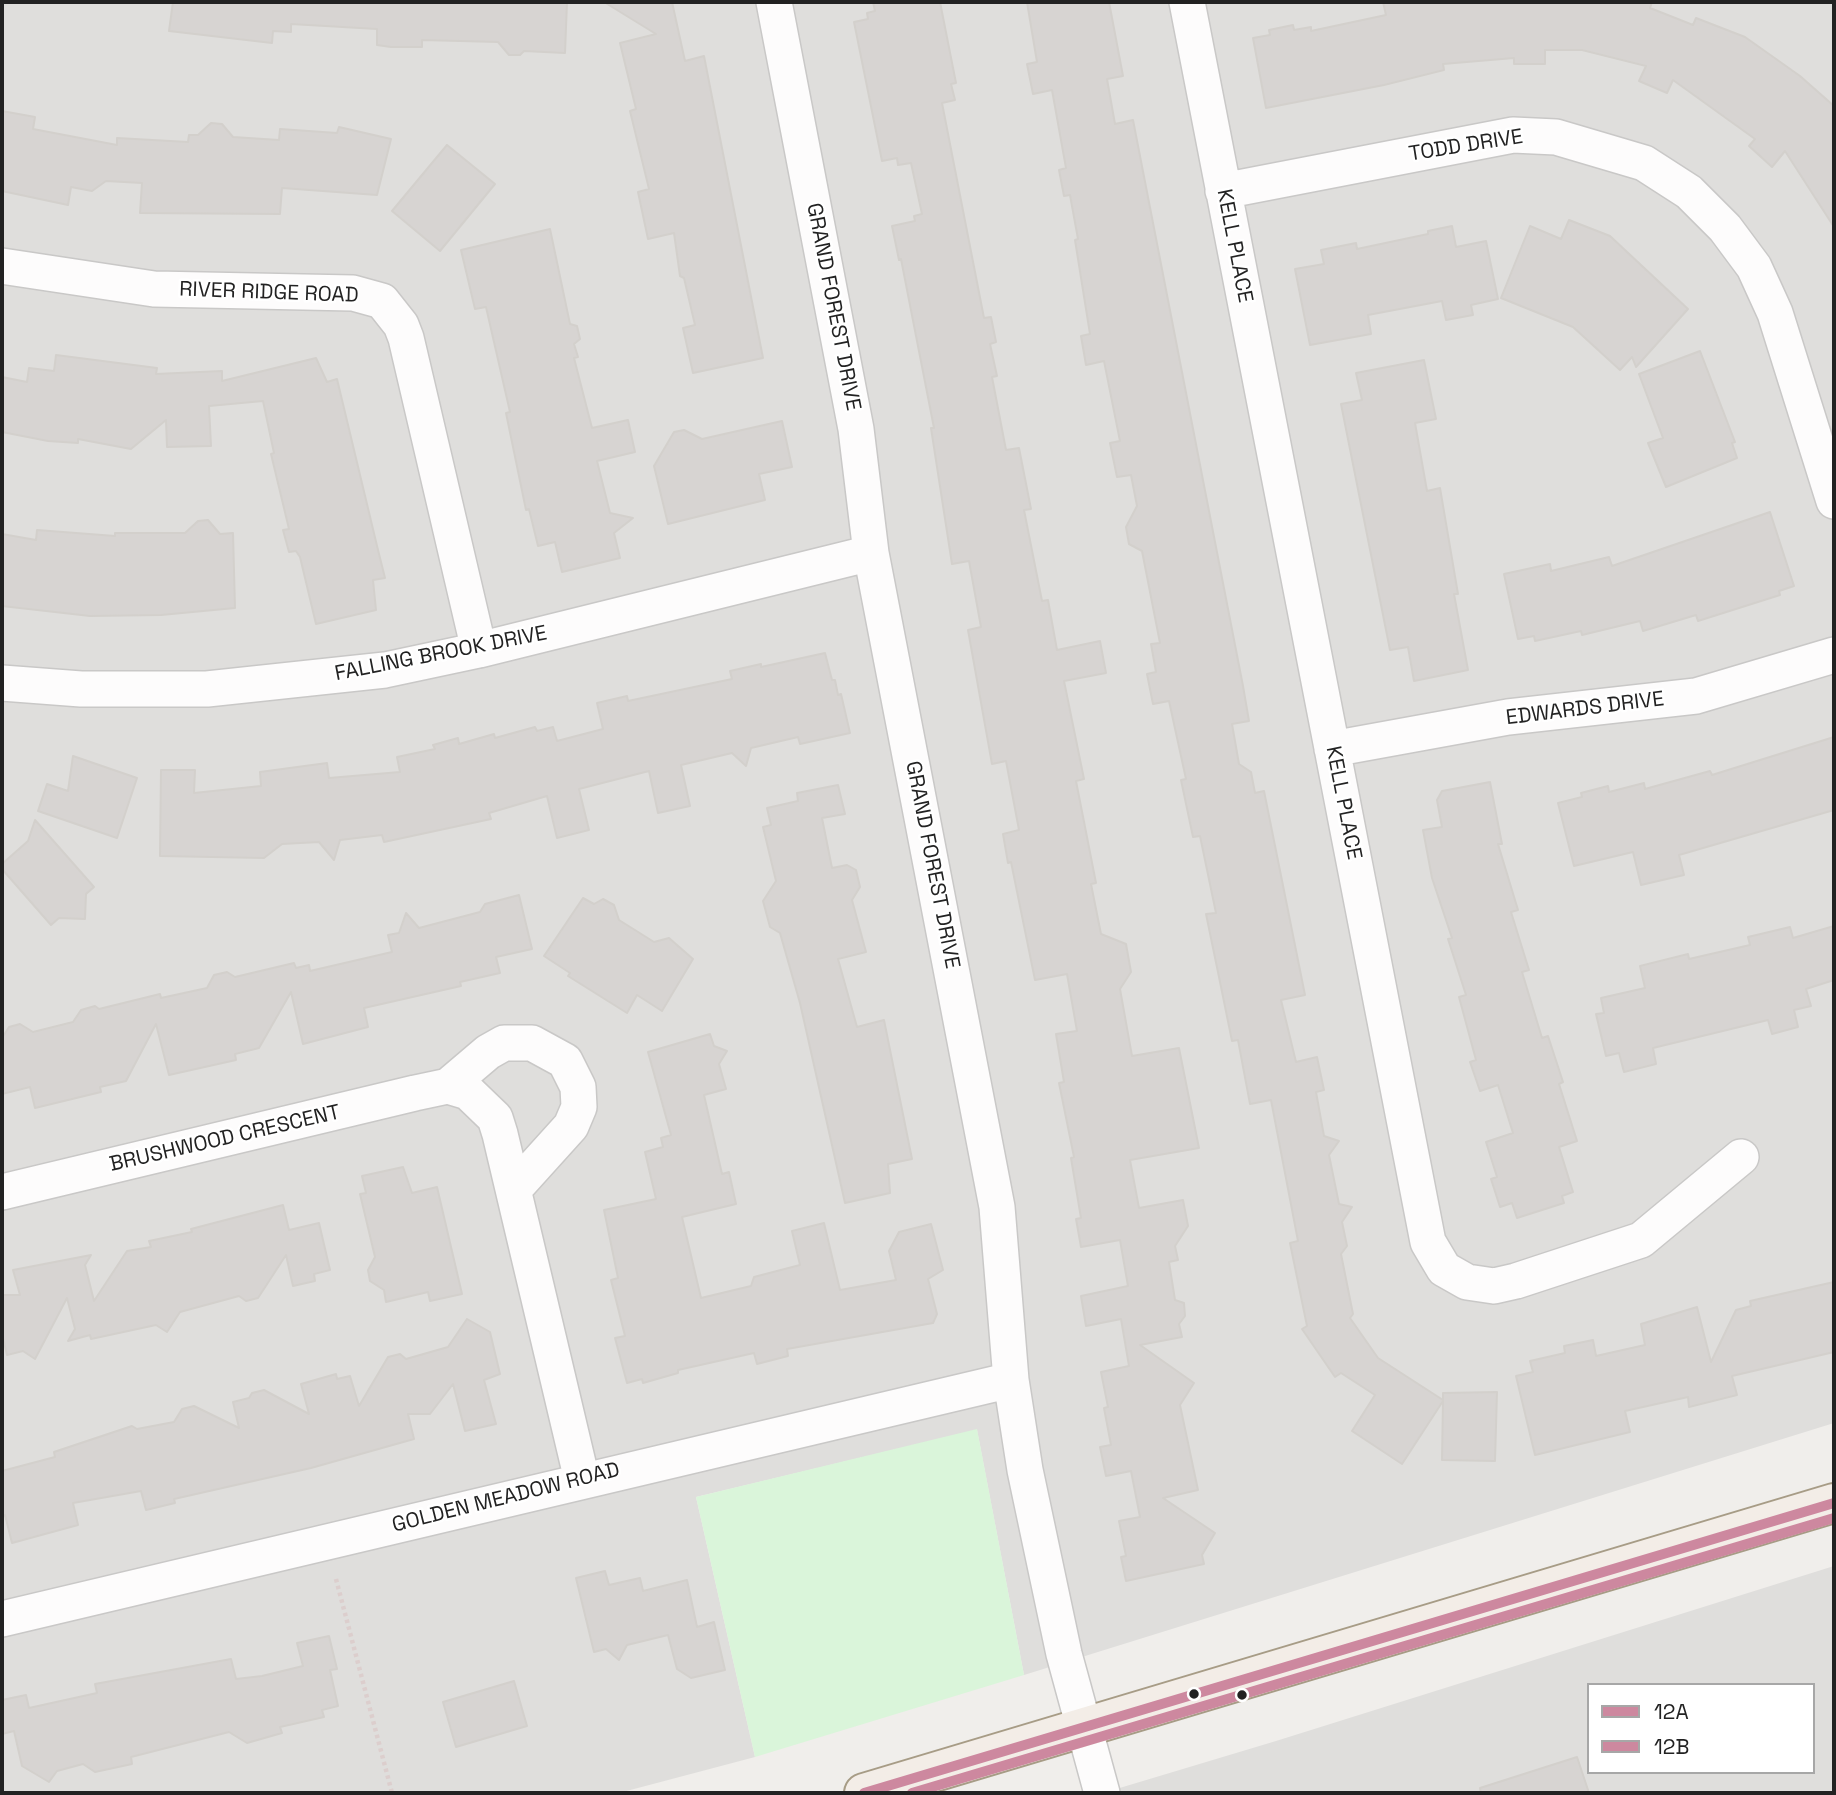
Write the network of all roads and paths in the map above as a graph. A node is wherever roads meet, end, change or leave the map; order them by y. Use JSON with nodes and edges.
{"nodes":[{"id":1,"x":774,"y":2,"type":"edge"},
{"id":2,"x":1187,"y":2,"type":"edge"},
{"id":3,"x":1223,"y":191,"type":"junction"},
{"id":4,"x":2,"y":266,"type":"edge"},
{"id":5,"x":1834,"y":501,"type":"edge"},
{"id":6,"x":871,"y":553,"type":"junction"},
{"id":7,"x":479,"y":650,"type":"junction"},
{"id":8,"x":1834,"y":655,"type":"edge"},
{"id":9,"x":2,"y":683,"type":"edge"},
{"id":10,"x":1332,"y":749,"type":"junction"},
{"id":11,"x":448,"y":1086,"type":"junction"},
{"id":12,"x":1741,"y":1157,"type":"dead end"},
{"id":13,"x":515,"y":1188,"type":"junction"},
{"id":14,"x":2,"y":1192,"type":"edge"},
{"id":15,"x":1011,"y":1380,"type":"junction"},
{"id":16,"x":582,"y":1480,"type":"junction"},
{"id":17,"x":1834,"y":1503,"type":"edge"},
{"id":18,"x":336,"y":1579,"type":"dead end"},
{"id":19,"x":2,"y":1619,"type":"edge"},
{"id":20,"x":1084,"y":1729,"type":"junction"},
{"id":21,"x":392,"y":1793,"type":"edge"},
{"id":22,"x":864,"y":1793,"type":"edge"},
{"id":23,"x":1102,"y":1793,"type":"edge"}],
"edges":[{"from":1,"to":6,"type":"street","name":"GRAND FOREST DRIVE"},
{"from":2,"to":3,"type":"street","name":"KELL PLACE"},
{"from":3,"to":5,"type":"street","name":"TODD DRIVE"},
{"from":3,"to":10,"type":"street","name":"KELL PLACE"},
{"from":4,"to":7,"type":"street","name":"RIVER RIDGE ROAD"},
{"from":6,"to":7,"type":"street","name":"FALLING BROOK DRIVE"},
{"from":6,"to":15,"type":"street","name":"GRAND FOREST DRIVE"},
{"from":7,"to":9,"type":"street","name":"FALLING BROOK DRIVE"},
{"from":8,"to":10,"type":"street","name":"EDWARDS DRIVE"},
{"from":10,"to":12,"type":"street","name":"KELL PLACE"},
{"from":11,"to":13,"type":"street"},
{"from":11,"to":13,"type":"street","name":"BRUSHWOOD CRESCENT"},
{"from":11,"to":14,"type":"street","name":"BRUSHWOOD CRESCENT"},
{"from":13,"to":16,"type":"street"},
{"from":15,"to":16,"type":"street","name":"GOLDEN MEADOW ROAD"},
{"from":15,"to":20,"type":"street","name":"GRAND FOREST DRIVE"},
{"from":16,"to":19,"type":"street","name":"GOLDEN MEADOW ROAD"},
{"from":17,"to":20,"type":"main road"},
{"from":18,"to":21,"type":"path"},
{"from":20,"to":22,"type":"main road"},
{"from":20,"to":23,"type":"street","name":"GRAND FOREST DRIVE"}]}
